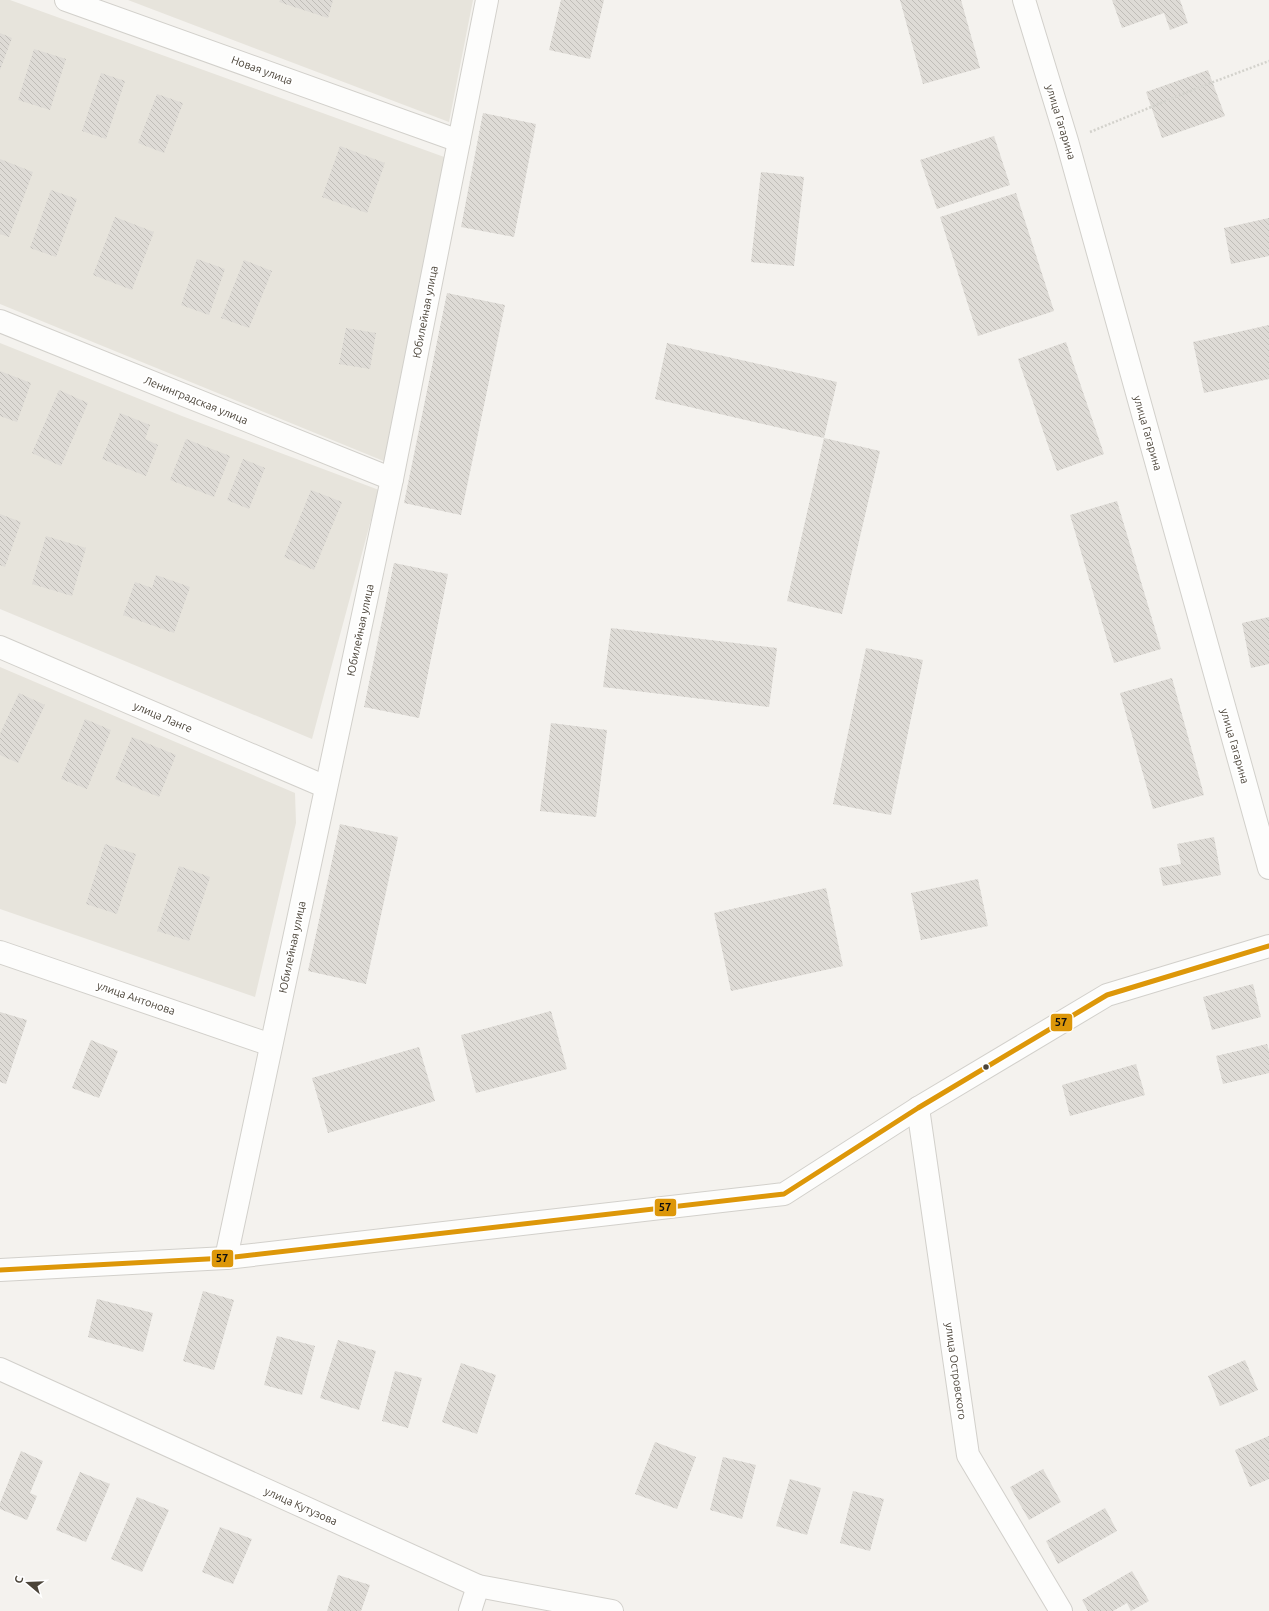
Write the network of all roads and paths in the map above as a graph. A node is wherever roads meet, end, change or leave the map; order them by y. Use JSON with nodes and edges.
{"nodes":[{"id":1,"x":66,"y":0,"type":"edge"},
{"id":2,"x":487,"y":0,"type":"edge"},
{"id":3,"x":1024,"y":0,"type":"edge"},
{"id":4,"x":1269,"y":62,"type":"edge"},
{"id":5,"x":459,"y":141,"type":"junction"},
{"id":6,"x":1067,"y":141,"type":"junction"},
{"id":7,"x":0,"y":320,"type":"edge"},
{"id":8,"x":392,"y":479,"type":"junction"},
{"id":9,"x":0,"y":647,"type":"edge"},
{"id":10,"x":326,"y":787,"type":"junction"},
{"id":11,"x":1269,"y":868,"type":"edge"},
{"id":12,"x":1269,"y":946,"type":"edge"},
{"id":13,"x":0,"y":952,"type":"edge"},
{"id":14,"x":271,"y":1044,"type":"junction"},
{"id":15,"x":918,"y":1108,"type":"junction"},
{"id":16,"x":226,"y":1258,"type":"junction"},
{"id":17,"x":0,"y":1270,"type":"edge"},
{"id":18,"x":0,"y":1369,"type":"edge"},
{"id":19,"x":478,"y":1586,"type":"junction"},
{"id":20,"x":470,"y":1611,"type":"edge"},
{"id":21,"x":612,"y":1611,"type":"edge"},
{"id":22,"x":1061,"y":1611,"type":"edge"}],
"edges":[{"from":1,"to":5,"type":"street","name":"Новая улица"},
{"from":2,"to":5,"type":"street","name":"Юбилейная улица"},
{"from":3,"to":6,"type":"street","name":"улица Гагарина"},
{"from":4,"to":6,"type":"path"},
{"from":5,"to":8,"type":"street","name":"Юбилейная улица"},
{"from":6,"to":11,"type":"street","name":"улица Гагарина"},
{"from":7,"to":8,"type":"street","name":"Ленинградская улица"},
{"from":8,"to":10,"type":"street","name":"Юбилейная улица"},
{"from":9,"to":10,"type":"street","name":"улица Ланге"},
{"from":10,"to":14,"type":"street","name":"Юбилейная улица"},
{"from":12,"to":15,"type":"street"},
{"from":13,"to":14,"type":"street","name":"улица Антонова"},
{"from":14,"to":16,"type":"street","name":"Юбилейная улица"},
{"from":15,"to":16,"type":"street"},
{"from":15,"to":22,"type":"street","name":"улица Островского"},
{"from":16,"to":17,"type":"street"},
{"from":18,"to":19,"type":"street","name":"улица Кутузова"},
{"from":19,"to":20,"type":"street"},
{"from":19,"to":21,"type":"street","name":"улица Кутузова"}]}
